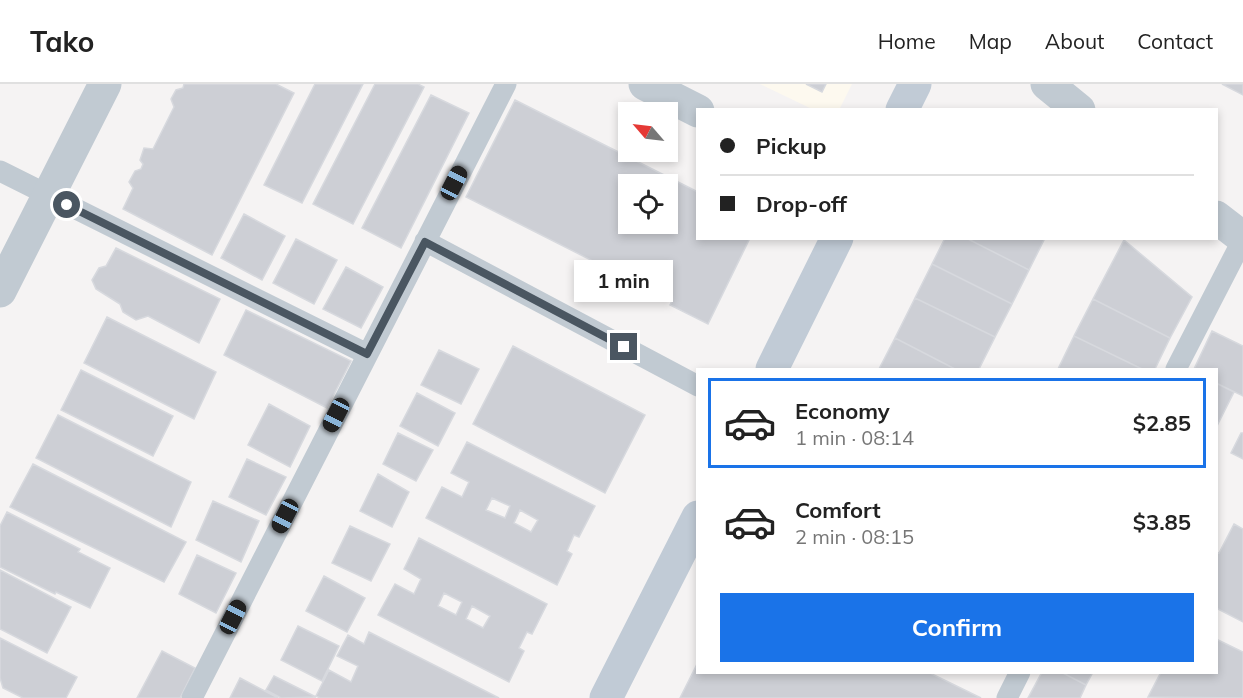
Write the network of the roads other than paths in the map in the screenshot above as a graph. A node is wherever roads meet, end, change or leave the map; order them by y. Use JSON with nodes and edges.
{"nodes":[{"id":1,"x":105,"y":84,"type":"edge"},
{"id":2,"x":506,"y":84,"type":"edge"},
{"id":3,"x":645,"y":84,"type":"edge"},
{"id":4,"x":915,"y":84,"type":"edge"},
{"id":5,"x":1047,"y":84,"type":"edge"},
{"id":6,"x":903,"y":108,"type":"edge"},
{"id":7,"x":1077,"y":108,"type":"edge"},
{"id":8,"x":696,"y":110,"type":"edge"},
{"id":9,"x":0,"y":171,"type":"edge"},
{"id":10,"x":48,"y":196,"type":"junction"},
{"id":11,"x":1218,"y":219,"type":"edge"},
{"id":12,"x":1243,"y":238,"type":"edge"},
{"id":13,"x":836,"y":240,"type":"edge"},
{"id":14,"x":425,"y":242,"type":"junction"},
{"id":15,"x":0,"y":291,"type":"edge"},
{"id":16,"x":367,"y":354,"type":"junction"},
{"id":17,"x":772,"y":368,"type":"edge"},
{"id":18,"x":1177,"y":368,"type":"edge"},
{"id":19,"x":696,"y":385,"type":"edge"},
{"id":20,"x":696,"y":521,"type":"edge"},
{"id":21,"x":1019,"y":674,"type":"edge"},
{"id":22,"x":192,"y":698,"type":"edge"},
{"id":23,"x":606,"y":698,"type":"edge"},
{"id":24,"x":1007,"y":698,"type":"edge"}],
"edges":[{"from":1,"to":10,"type":"street"},
{"from":2,"to":14,"type":"lane"},
{"from":3,"to":8,"type":"street"},
{"from":4,"to":6,"type":"main road"},
{"from":5,"to":7,"type":"street"},
{"from":9,"to":10,"type":"lane"},
{"from":10,"to":15,"type":"street"},
{"from":10,"to":16,"type":"lane"},
{"from":11,"to":12,"type":"street"},
{"from":12,"to":18,"type":"lane"},
{"from":13,"to":17,"type":"main road"},
{"from":14,"to":16,"type":"lane"},
{"from":14,"to":19,"type":"lane"},
{"from":16,"to":22,"type":"lane"},
{"from":20,"to":23,"type":"main road"},
{"from":21,"to":24,"type":"lane"}]}
